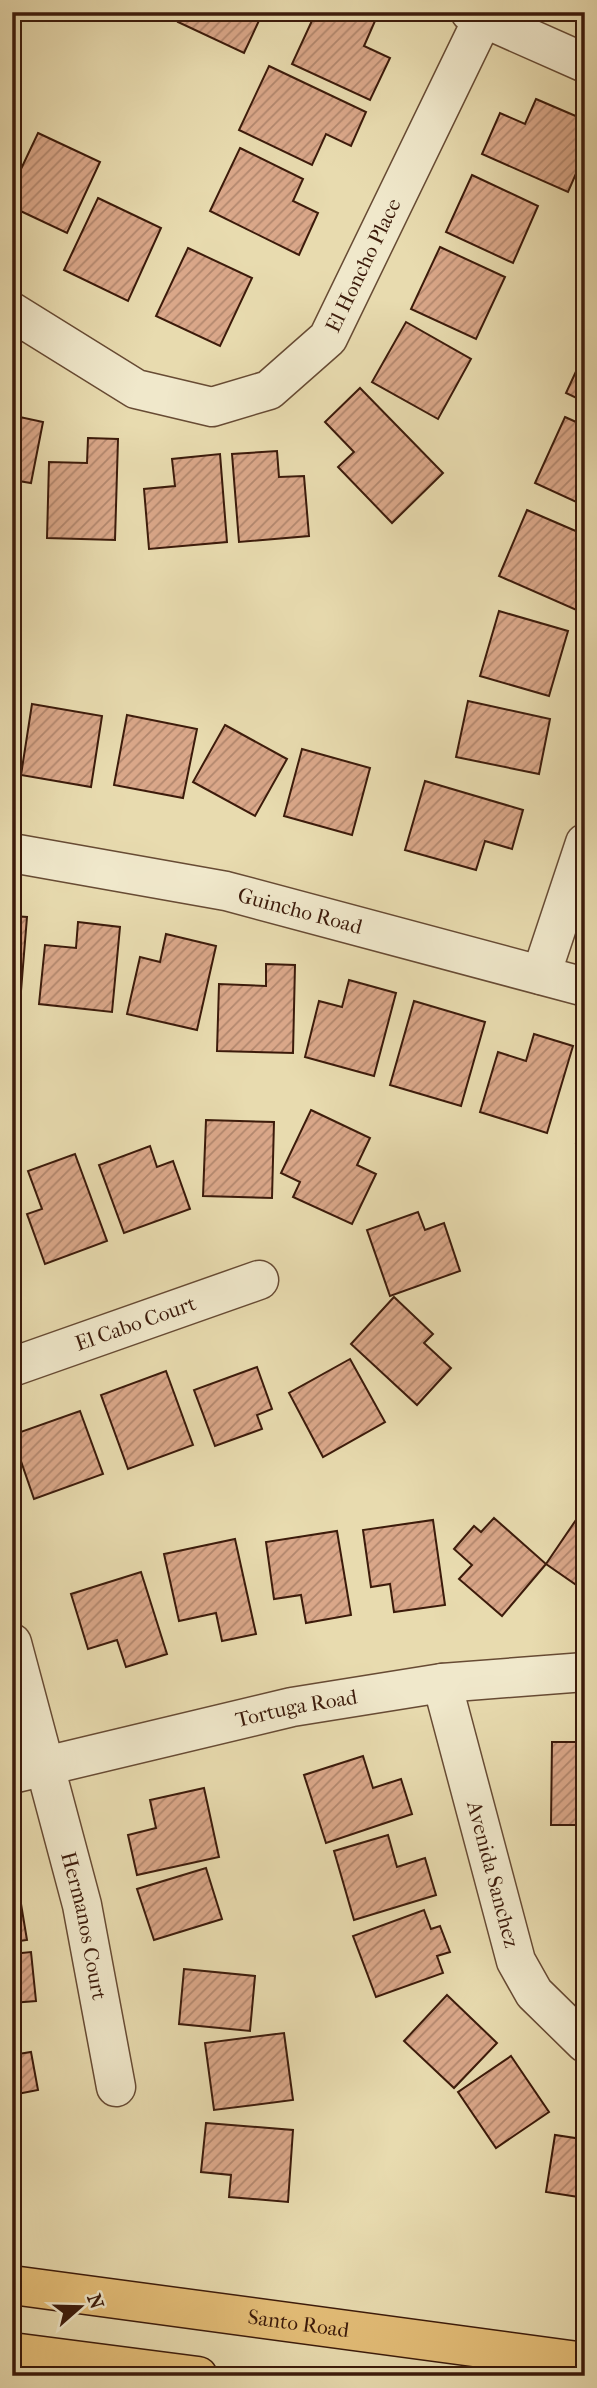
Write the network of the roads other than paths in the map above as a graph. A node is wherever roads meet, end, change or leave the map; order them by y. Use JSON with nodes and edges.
{"nodes":[{"id":1,"x":477,"y":15,"type":"edge"},
{"id":2,"x":585,"y":63,"type":"edge"},
{"id":3,"x":12,"y":312,"type":"edge"},
{"id":4,"x":585,"y":843,"type":"edge"},
{"id":5,"x":12,"y":853,"type":"edge"},
{"id":6,"x":541,"y":975,"type":"junction"},
{"id":7,"x":585,"y":987,"type":"edge"},
{"id":8,"x":259,"y":1280,"type":"dead end"},
{"id":9,"x":12,"y":1367,"type":"edge"},
{"id":10,"x":12,"y":1643,"type":"edge"},
{"id":11,"x":585,"y":1672,"type":"edge"},
{"id":12,"x":442,"y":1683,"type":"junction"},
{"id":13,"x":29,"y":1770,"type":"edge"},
{"id":14,"x":585,"y":2043,"type":"edge"},
{"id":15,"x":116,"y":2087,"type":"dead end"},
{"id":16,"x":12,"y":2285,"type":"edge"},
{"id":17,"x":12,"y":2352,"type":"edge"},
{"id":18,"x":585,"y":2362,"type":"edge"},
{"id":19,"x":198,"y":2376,"type":"edge"}],
"edges":[{"from":1,"to":2,"type":"street"},
{"from":1,"to":3,"type":"street","name":"El Honcho Place"},
{"from":4,"to":6,"type":"street"},
{"from":5,"to":6,"type":"street","name":"Guincho Road"},
{"from":6,"to":7,"type":"street","name":"Guincho Road"},
{"from":8,"to":9,"type":"street","name":"El Cabo Court"},
{"from":10,"to":13,"type":"street","name":"Hermanos Court"},
{"from":11,"to":12,"type":"street","name":"Tortuga Road"},
{"from":12,"to":13,"type":"street","name":"Tortuga Road"},
{"from":12,"to":14,"type":"street","name":"Avenida Sanchez"},
{"from":13,"to":15,"type":"street","name":"Hermanos Court"},
{"from":16,"to":18,"type":"main road","name":"Santo Road"},
{"from":17,"to":19,"type":"main road"}]}
